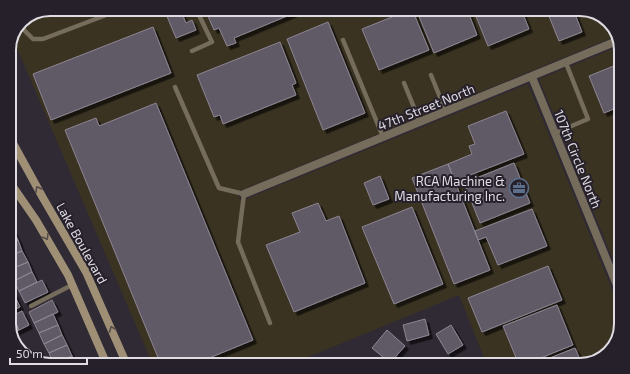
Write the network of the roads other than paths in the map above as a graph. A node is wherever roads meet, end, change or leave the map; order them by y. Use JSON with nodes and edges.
{"nodes":[{"id":1,"x":104,"y":16,"type":"edge"},
{"id":2,"x":199,"y":16,"type":"edge"},
{"id":3,"x":23,"y":29,"type":"edge"},
{"id":4,"x":343,"y":40,"type":"dead end"},
{"id":5,"x":613,"y":43,"type":"edge"},
{"id":6,"x":192,"y":51,"type":"dead end"},
{"id":7,"x":566,"y":62,"type":"junction"},
{"id":8,"x":431,"y":75,"type":"dead end"},
{"id":9,"x":532,"y":77,"type":"junction"},
{"id":10,"x":404,"y":83,"type":"dead end"},
{"id":11,"x":176,"y":87,"type":"dead end"},
{"id":12,"x":446,"y":112,"type":"junction"},
{"id":13,"x":420,"y":122,"type":"junction"},
{"id":14,"x":555,"y":133,"type":"junction"},
{"id":15,"x":383,"y":138,"type":"junction"},
{"id":16,"x":16,"y":149,"type":"edge"},
{"id":17,"x":16,"y":191,"type":"edge"},
{"id":18,"x":244,"y":194,"type":"junction"},
{"id":19,"x":612,"y":272,"type":"joint"},
{"id":20,"x":614,"y":277,"type":"edge"},
{"id":21,"x":72,"y":285,"type":"junction"},
{"id":22,"x":31,"y":306,"type":"dead end"},
{"id":23,"x":270,"y":323,"type":"dead end"},
{"id":24,"x":104,"y":358,"type":"edge"},
{"id":25,"x":124,"y":358,"type":"edge"}],
"edges":[{"from":1,"to":3,"type":"lane"},
{"from":2,"to":6,"type":"lane"},
{"from":4,"to":15,"type":"lane"},
{"from":5,"to":7,"type":"street","name":"47th Street North"},
{"from":7,"to":9,"type":"street","name":"47th Street North"},
{"from":7,"to":14,"type":"lane"},
{"from":8,"to":12,"type":"lane"},
{"from":9,"to":12,"type":"street","name":"47th Street North"},
{"from":9,"to":14,"type":"street","name":"107th Circle North"},
{"from":10,"to":13,"type":"lane"},
{"from":11,"to":18,"type":"lane"},
{"from":12,"to":13,"type":"street","name":"47th Street North"},
{"from":13,"to":15,"type":"street","name":"47th Street North"},
{"from":14,"to":19,"type":"street","name":"107th Circle North"},
{"from":15,"to":18,"type":"street","name":"47th Street North"},
{"from":25,"to":16,"type":"street","name":"Lake Boulevard","one_way":true},
{"from":17,"to":21,"type":"street","one_way":true},
{"from":18,"to":23,"type":"lane"},
{"from":19,"to":20,"type":"street","name":"107th Circle North"},
{"from":21,"to":22,"type":"lane"},
{"from":21,"to":24,"type":"street"}]}
